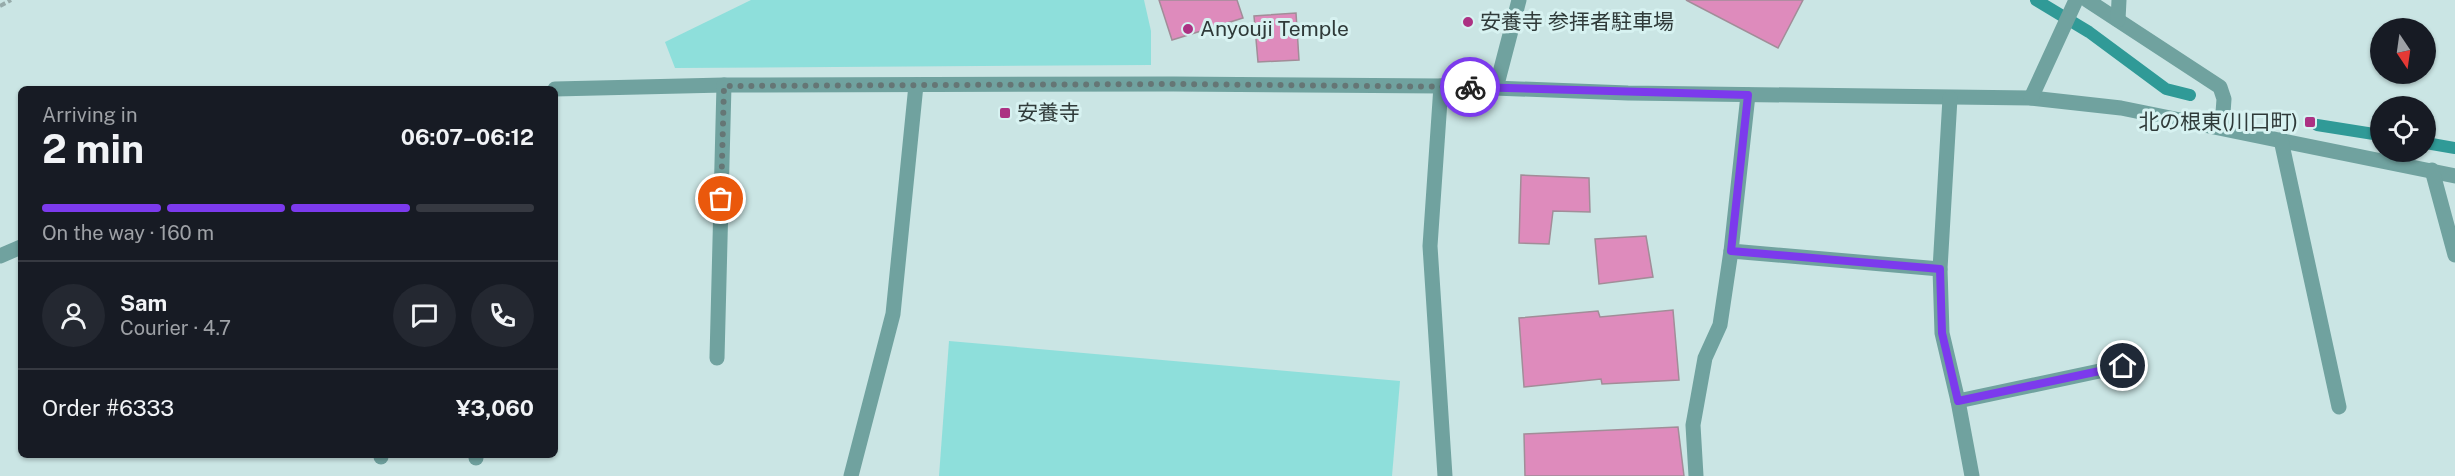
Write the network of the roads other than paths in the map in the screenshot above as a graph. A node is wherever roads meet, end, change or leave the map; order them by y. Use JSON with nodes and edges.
{"nodes":[{"id":1,"x":1519,"y":0,"type":"edge"},
{"id":2,"x":2119,"y":0,"type":"edge"},
{"id":3,"x":2079,"y":2,"type":"edge"},
{"id":4,"x":2118,"y":20,"type":"junction"},
{"id":5,"x":915,"y":85,"type":"junction"},
{"id":6,"x":724,"y":86,"type":"junction"},
{"id":7,"x":1441,"y":86,"type":"junction"},
{"id":8,"x":1496,"y":88,"type":"junction"},
{"id":9,"x":558,"y":89,"type":"edge"},
{"id":10,"x":1748,"y":95,"type":"junction"},
{"id":11,"x":1950,"y":98,"type":"junction"},
{"id":12,"x":2031,"y":98,"type":"junction"},
{"id":13,"x":2222,"y":127,"type":"junction"},
{"id":14,"x":2281,"y":140,"type":"junction"},
{"id":15,"x":2432,"y":170,"type":"junction"},
{"id":16,"x":2455,"y":176,"type":"edge"},
{"id":17,"x":18,"y":248,"type":"edge"},
{"id":18,"x":1731,"y":251,"type":"junction"},
{"id":19,"x":2,"y":252,"type":"edge"},
{"id":20,"x":2455,"y":255,"type":"edge"},
{"id":21,"x":1940,"y":269,"type":"junction"},
{"id":22,"x":717,"y":358,"type":"dead end"},
{"id":23,"x":2123,"y":366,"type":"dead end"},
{"id":24,"x":1958,"y":401,"type":"junction"},
{"id":25,"x":2339,"y":407,"type":"dead end"},
{"id":26,"x":851,"y":476,"type":"edge"},
{"id":27,"x":1446,"y":476,"type":"edge"},
{"id":28,"x":1696,"y":476,"type":"edge"},
{"id":29,"x":1972,"y":476,"type":"edge"}],
"edges":[{"from":1,"to":8,"type":"street"},
{"from":2,"to":4,"type":"street"},
{"from":3,"to":4,"type":"street"},
{"from":3,"to":12,"type":"street"},
{"from":4,"to":13,"type":"street"},
{"from":5,"to":6,"type":"street"},
{"from":5,"to":7,"type":"street"},
{"from":5,"to":26,"type":"street"},
{"from":6,"to":9,"type":"street"},
{"from":6,"to":22,"type":"street"},
{"from":7,"to":8,"type":"street"},
{"from":7,"to":27,"type":"street"},
{"from":8,"to":10,"type":"street"},
{"from":10,"to":11,"type":"street"},
{"from":10,"to":18,"type":"street"},
{"from":11,"to":12,"type":"street"},
{"from":11,"to":21,"type":"street"},
{"from":12,"to":13,"type":"street"},
{"from":13,"to":14,"type":"street"},
{"from":14,"to":15,"type":"street"},
{"from":14,"to":25,"type":"street"},
{"from":15,"to":16,"type":"street"},
{"from":15,"to":20,"type":"street"},
{"from":17,"to":19,"type":"street"},
{"from":18,"to":21,"type":"street"},
{"from":18,"to":28,"type":"street"},
{"from":21,"to":24,"type":"street"},
{"from":23,"to":24,"type":"street"},
{"from":24,"to":29,"type":"street"}]}
